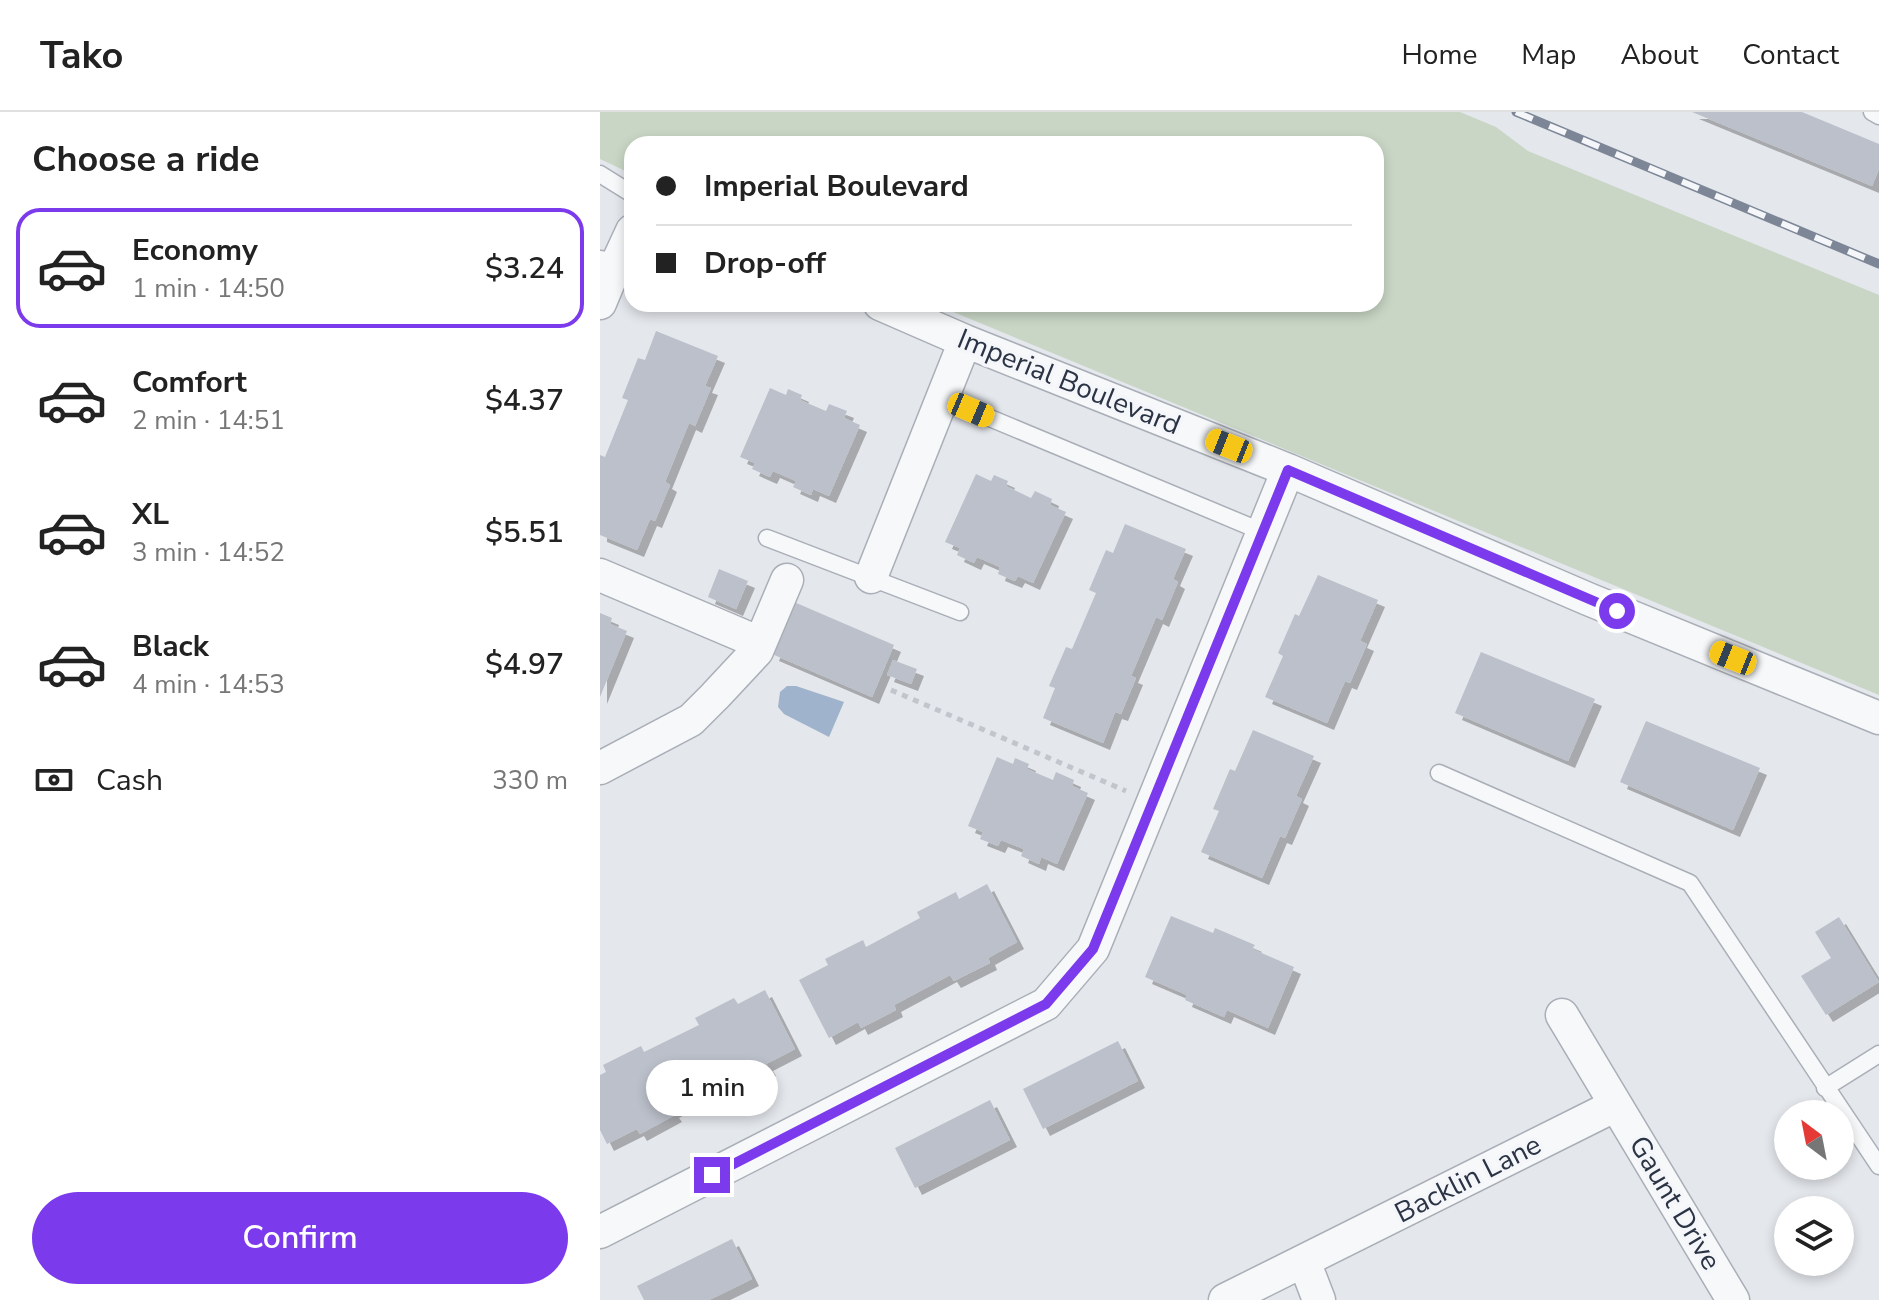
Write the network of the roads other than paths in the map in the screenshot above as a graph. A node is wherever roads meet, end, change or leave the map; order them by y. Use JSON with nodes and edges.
{"nodes":[{"id":1,"x":1872,"y":112,"type":"edge"},
{"id":2,"x":1879,"y":116,"type":"edge"},
{"id":3,"x":600,"y":174,"type":"edge"},
{"id":4,"x":624,"y":189,"type":"edge"},
{"id":5,"x":624,"y":243,"type":"edge"},
{"id":6,"x":606,"y":270,"type":"edge"},
{"id":7,"x":600,"y":303,"type":"edge"},
{"id":8,"x":898,"y":312,"type":"edge"},
{"id":9,"x":965,"y":341,"type":"junction"},
{"id":10,"x":942,"y":398,"type":"junction"},
{"id":11,"x":1288,"y":470,"type":"junction"},
{"id":12,"x":1263,"y":532,"type":"junction"},
{"id":13,"x":767,"y":538,"type":"dead end"},
{"id":14,"x":600,"y":575,"type":"edge"},
{"id":15,"x":871,"y":577,"type":"junction"},
{"id":16,"x":787,"y":580,"type":"dead end"},
{"id":17,"x":960,"y":612,"type":"dead end"},
{"id":18,"x":760,"y":643,"type":"junction"},
{"id":19,"x":1879,"y":718,"type":"edge"},
{"id":20,"x":600,"y":768,"type":"edge"},
{"id":21,"x":1439,"y":773,"type":"dead end"},
{"id":22,"x":1562,"y":1015,"type":"dead end"},
{"id":23,"x":1879,"y":1054,"type":"edge"},
{"id":24,"x":1825,"y":1088,"type":"junction"},
{"id":25,"x":1616,"y":1105,"type":"junction"},
{"id":26,"x":1879,"y":1166,"type":"edge"},
{"id":27,"x":600,"y":1232,"type":"edge"},
{"id":28,"x":1304,"y":1261,"type":"junction"},
{"id":29,"x":1225,"y":1300,"type":"edge"},
{"id":30,"x":1319,"y":1300,"type":"edge"},
{"id":31,"x":1733,"y":1300,"type":"edge"}],
"edges":[{"from":1,"to":2,"type":"lane"},
{"from":3,"to":4,"type":"lane"},
{"from":5,"to":6,"type":"street"},
{"from":6,"to":7,"type":"street"},
{"from":8,"to":9,"type":"street","name":"Imperial Boulevard"},
{"from":9,"to":10,"type":"street"},
{"from":9,"to":11,"type":"street","name":"Imperial Boulevard"},
{"from":10,"to":12,"type":"lane"},
{"from":10,"to":15,"type":"street"},
{"from":11,"to":12,"type":"street"},
{"from":11,"to":19,"type":"street","name":"Imperial Boulevard"},
{"from":12,"to":27,"type":"street"},
{"from":13,"to":15,"type":"lane"},
{"from":14,"to":18,"type":"street"},
{"from":15,"to":17,"type":"lane"},
{"from":16,"to":18,"type":"street"},
{"from":18,"to":20,"type":"street"},
{"from":21,"to":24,"type":"lane"},
{"from":22,"to":25,"type":"street"},
{"from":23,"to":24,"type":"lane"},
{"from":24,"to":26,"type":"lane"},
{"from":25,"to":28,"type":"street","name":"Backlin Lane"},
{"from":25,"to":31,"type":"street","name":"Gaunt Drive"},
{"from":28,"to":29,"type":"street","name":"Backlin Lane"},
{"from":28,"to":30,"type":"street"}]}
